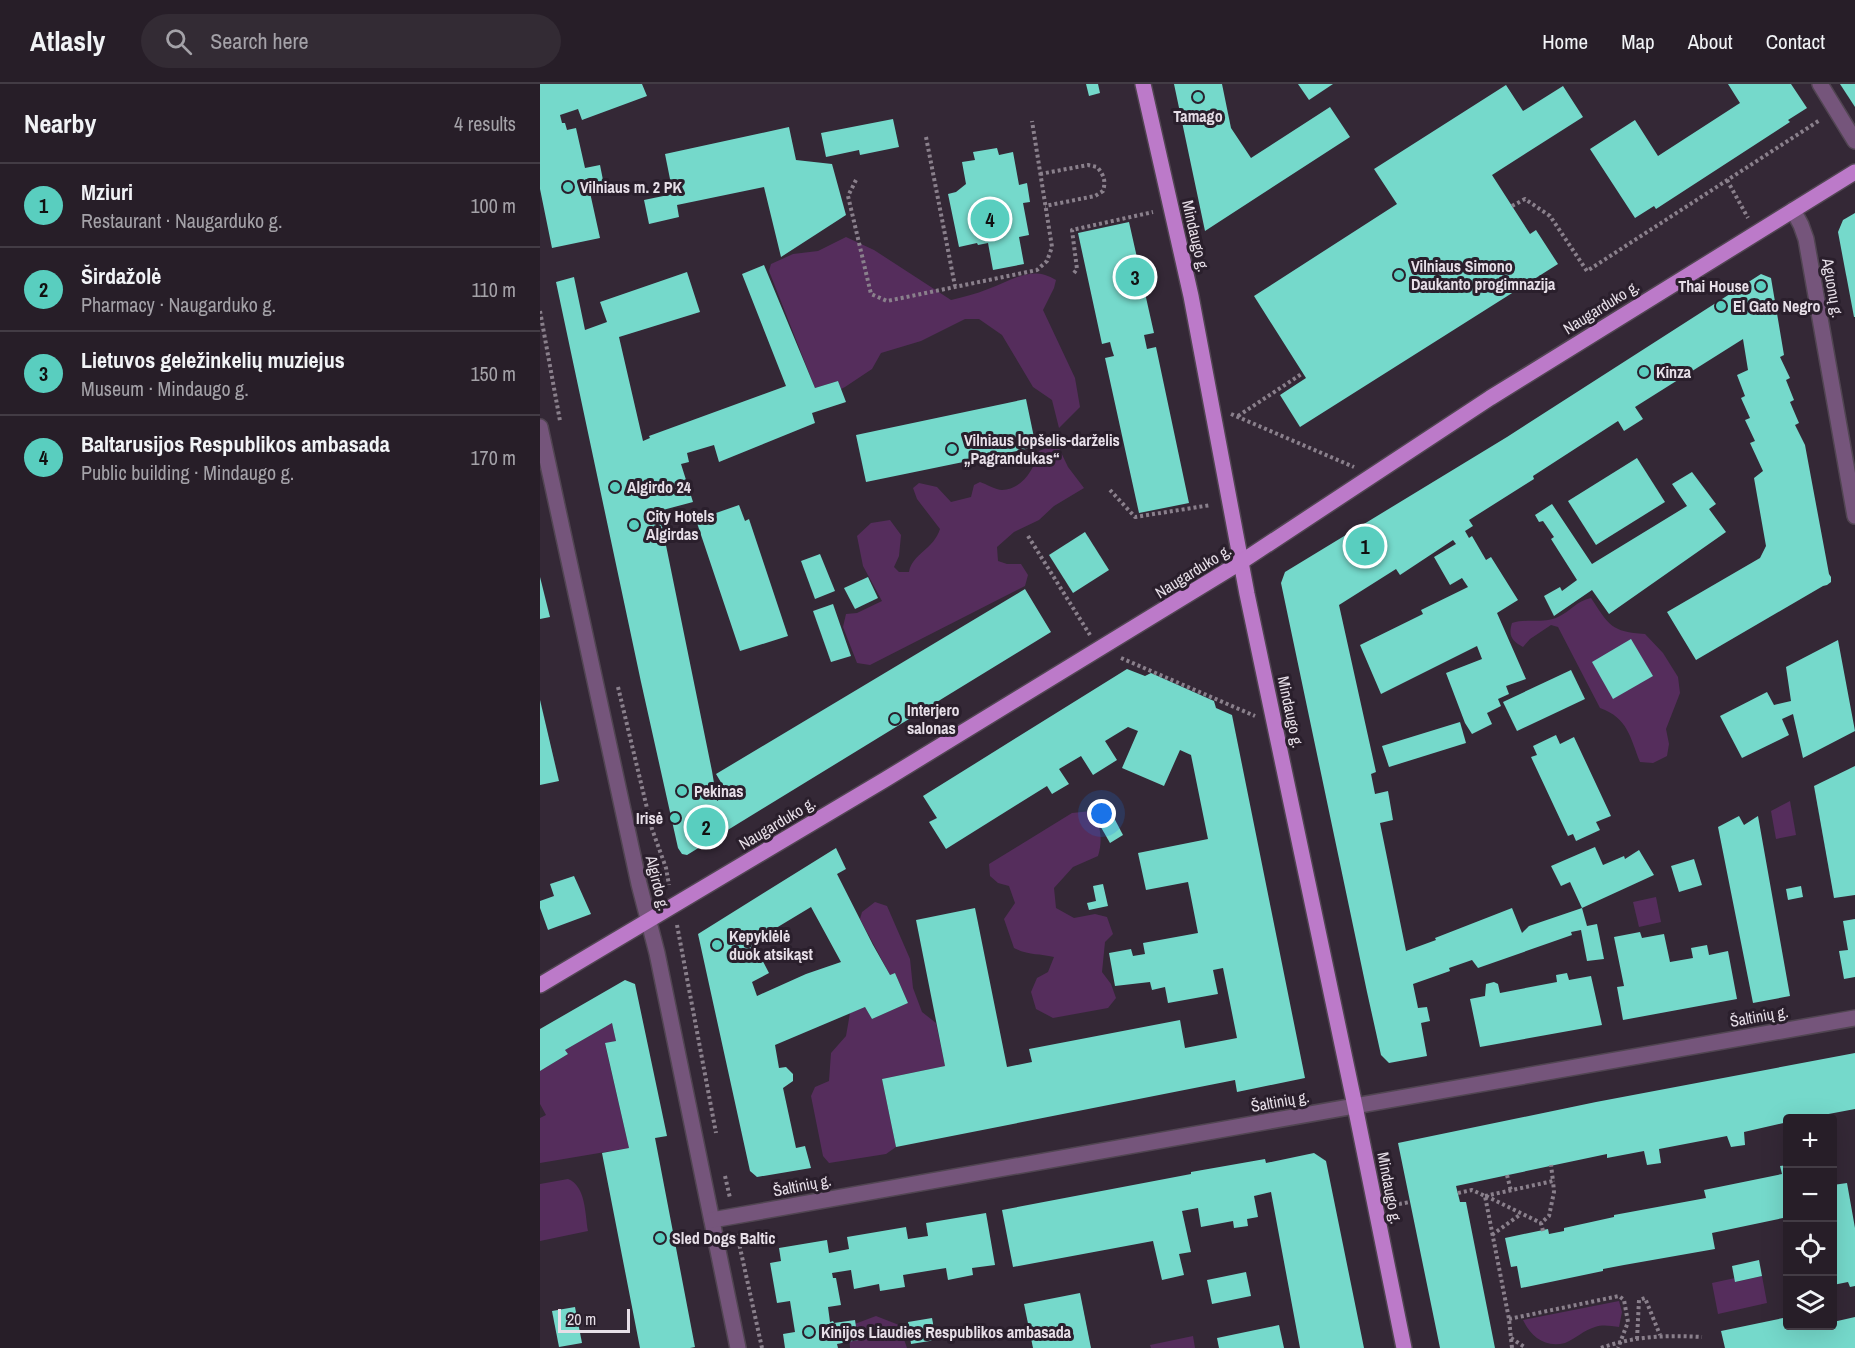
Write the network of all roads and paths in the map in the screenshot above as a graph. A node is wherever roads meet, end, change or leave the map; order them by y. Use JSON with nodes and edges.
{"nodes":[{"id":1,"x":1143,"y":84,"type":"edge"},
{"id":2,"x":1820,"y":84,"type":"edge"},
{"id":3,"x":1836,"y":110,"type":"junction"},
{"id":4,"x":1032,"y":121,"type":"dead end"},
{"id":5,"x":926,"y":137,"type":"dead end"},
{"id":6,"x":1855,"y":141,"type":"edge"},
{"id":7,"x":1855,"y":172,"type":"edge"},
{"id":8,"x":1040,"y":174,"type":"junction"},
{"id":9,"x":856,"y":180,"type":"dead end"},
{"id":10,"x":1727,"y":180,"type":"junction"},
{"id":11,"x":1045,"y":206,"type":"junction"},
{"id":12,"x":1512,"y":206,"type":"dead end"},
{"id":13,"x":1171,"y":208,"type":"junction"},
{"id":14,"x":1792,"y":210,"type":"junction"},
{"id":15,"x":1756,"y":232,"type":"junction"},
{"id":16,"x":1074,"y":273,"type":"dead end"},
{"id":17,"x":955,"y":286,"type":"junction"},
{"id":18,"x":540,"y":311,"type":"edge"},
{"id":19,"x":1303,"y":373,"type":"dead end"},
{"id":20,"x":1211,"y":405,"type":"junction"},
{"id":21,"x":1238,"y":416,"type":"junction"},
{"id":22,"x":560,"y":423,"type":"dead end"},
{"id":23,"x":540,"y":427,"type":"edge"},
{"id":24,"x":1372,"y":475,"type":"junction"},
{"id":25,"x":1110,"y":490,"type":"dead end"},
{"id":26,"x":1230,"y":502,"type":"junction"},
{"id":27,"x":1855,"y":516,"type":"edge"},
{"id":28,"x":1028,"y":536,"type":"dead end"},
{"id":29,"x":1241,"y":562,"type":"junction"},
{"id":30,"x":1099,"y":649,"type":"junction"},
{"id":31,"x":616,"y":678,"type":"dead end"},
{"id":32,"x":1275,"y":724,"type":"junction"},
{"id":33,"x":673,"y":904,"type":"junction"},
{"id":34,"x":649,"y":919,"type":"junction"},
{"id":35,"x":540,"y":985,"type":"edge"},
{"id":36,"x":1855,"y":1017,"type":"edge"},
{"id":37,"x":1355,"y":1106,"type":"junction"},
{"id":38,"x":717,"y":1136,"type":"dead end"},
{"id":39,"x":1551,"y":1165,"type":"dead end"},
{"id":40,"x":724,"y":1171,"type":"dead end"},
{"id":41,"x":1507,"y":1175,"type":"dead end"},
{"id":42,"x":1553,"y":1181,"type":"junction"},
{"id":43,"x":1511,"y":1191,"type":"junction"},
{"id":44,"x":1458,"y":1193,"type":"dead end"},
{"id":45,"x":1485,"y":1196,"type":"junction"},
{"id":46,"x":1521,"y":1214,"type":"junction"},
{"id":47,"x":734,"y":1216,"type":"junction"},
{"id":48,"x":712,"y":1220,"type":"junction"},
{"id":49,"x":1541,"y":1223,"type":"junction"},
{"id":50,"x":1543,"y":1231,"type":"dead end"},
{"id":51,"x":1492,"y":1235,"type":"junction"},
{"id":52,"x":1509,"y":1319,"type":"junction"},
{"id":53,"x":1660,"y":1335,"type":"junction"},
{"id":54,"x":1702,"y":1337,"type":"dead end"},
{"id":55,"x":1511,"y":1338,"type":"junction"},
{"id":56,"x":1637,"y":1339,"type":"junction"},
{"id":57,"x":1620,"y":1341,"type":"junction"},
{"id":58,"x":738,"y":1348,"type":"edge"},
{"id":59,"x":762,"y":1348,"type":"edge"},
{"id":60,"x":1404,"y":1348,"type":"edge"},
{"id":61,"x":1512,"y":1348,"type":"edge"},
{"id":62,"x":1526,"y":1348,"type":"edge"},
{"id":63,"x":1601,"y":1348,"type":"edge"},
{"id":64,"x":1618,"y":1348,"type":"edge"}],
"edges":[{"from":1,"to":13,"type":"main road","name":"Mindaugo g."},
{"from":2,"to":3,"type":"street"},
{"from":3,"to":6,"type":"street"},
{"from":3,"to":10,"type":"path"},
{"from":4,"to":8,"type":"path"},
{"from":5,"to":17,"type":"path"},
{"from":7,"to":14,"type":"main road","name":"Naugarduko g."},
{"from":8,"to":11,"type":"path"},
{"from":8,"to":11,"type":"path"},
{"from":9,"to":17,"type":"path"},
{"from":10,"to":12,"type":"path"},
{"from":10,"to":15,"type":"path"},
{"from":11,"to":17,"type":"path"},
{"from":13,"to":16,"type":"path"},
{"from":13,"to":20,"type":"main road","name":"Mindaugo g."},
{"from":14,"to":15,"type":"main road","name":"Naugarduko g."},
{"from":14,"to":27,"type":"street","name":"Aguonų g."},
{"from":15,"to":24,"type":"main road","name":"Naugarduko g."},
{"from":18,"to":22,"type":"path"},
{"from":19,"to":21,"type":"path"},
{"from":20,"to":21,"type":"path"},
{"from":20,"to":26,"type":"main road","name":"Mindaugo g."},
{"from":21,"to":24,"type":"path"},
{"from":23,"to":34,"type":"street","name":"Algirdo g."},
{"from":24,"to":29,"type":"main road","name":"Naugarduko g."},
{"from":25,"to":26,"type":"path"},
{"from":26,"to":29,"type":"main road","name":"Mindaugo g."},
{"from":28,"to":30,"type":"path"},
{"from":29,"to":30,"type":"main road","name":"Naugarduko g."},
{"from":29,"to":32,"type":"main road","name":"Mindaugo g."},
{"from":30,"to":32,"type":"path"},
{"from":30,"to":33,"type":"main road","name":"Naugarduko g."},
{"from":31,"to":33,"type":"path"},
{"from":32,"to":37,"type":"main road","name":"Mindaugo g."},
{"from":33,"to":34,"type":"main road","name":"Naugarduko g."},
{"from":33,"to":38,"type":"path"},
{"from":34,"to":35,"type":"main road","name":"Naugarduko g."},
{"from":34,"to":48,"type":"street","name":"Algirdo g."},
{"from":36,"to":37,"type":"street","name":"Šaltinių g."},
{"from":37,"to":47,"type":"street","name":"Šaltinių g."},
{"from":37,"to":60,"type":"main road","name":"Mindaugo g."},
{"from":39,"to":42,"type":"path"},
{"from":40,"to":47,"type":"path"},
{"from":41,"to":43,"type":"path"},
{"from":42,"to":43,"type":"path"},
{"from":42,"to":49,"type":"path"},
{"from":43,"to":45,"type":"path"},
{"from":44,"to":45,"type":"path"},
{"from":45,"to":46,"type":"path"},
{"from":45,"to":51,"type":"path"},
{"from":46,"to":49,"type":"path"},
{"from":46,"to":51,"type":"path"},
{"from":47,"to":48,"type":"street","name":"Šaltinių g."},
{"from":47,"to":59,"type":"path"},
{"from":48,"to":58,"type":"street","name":"Algirdo g."},
{"from":49,"to":50,"type":"path"},
{"from":51,"to":52,"type":"path"},
{"from":52,"to":55,"type":"path"},
{"from":52,"to":57,"type":"path"},
{"from":53,"to":54,"type":"path"},
{"from":53,"to":56,"type":"path"},
{"from":53,"to":56,"type":"path"},
{"from":55,"to":61,"type":"path"},
{"from":55,"to":62,"type":"path"},
{"from":56,"to":57,"type":"path"},
{"from":57,"to":63,"type":"path"},
{"from":57,"to":64,"type":"path"}]}
